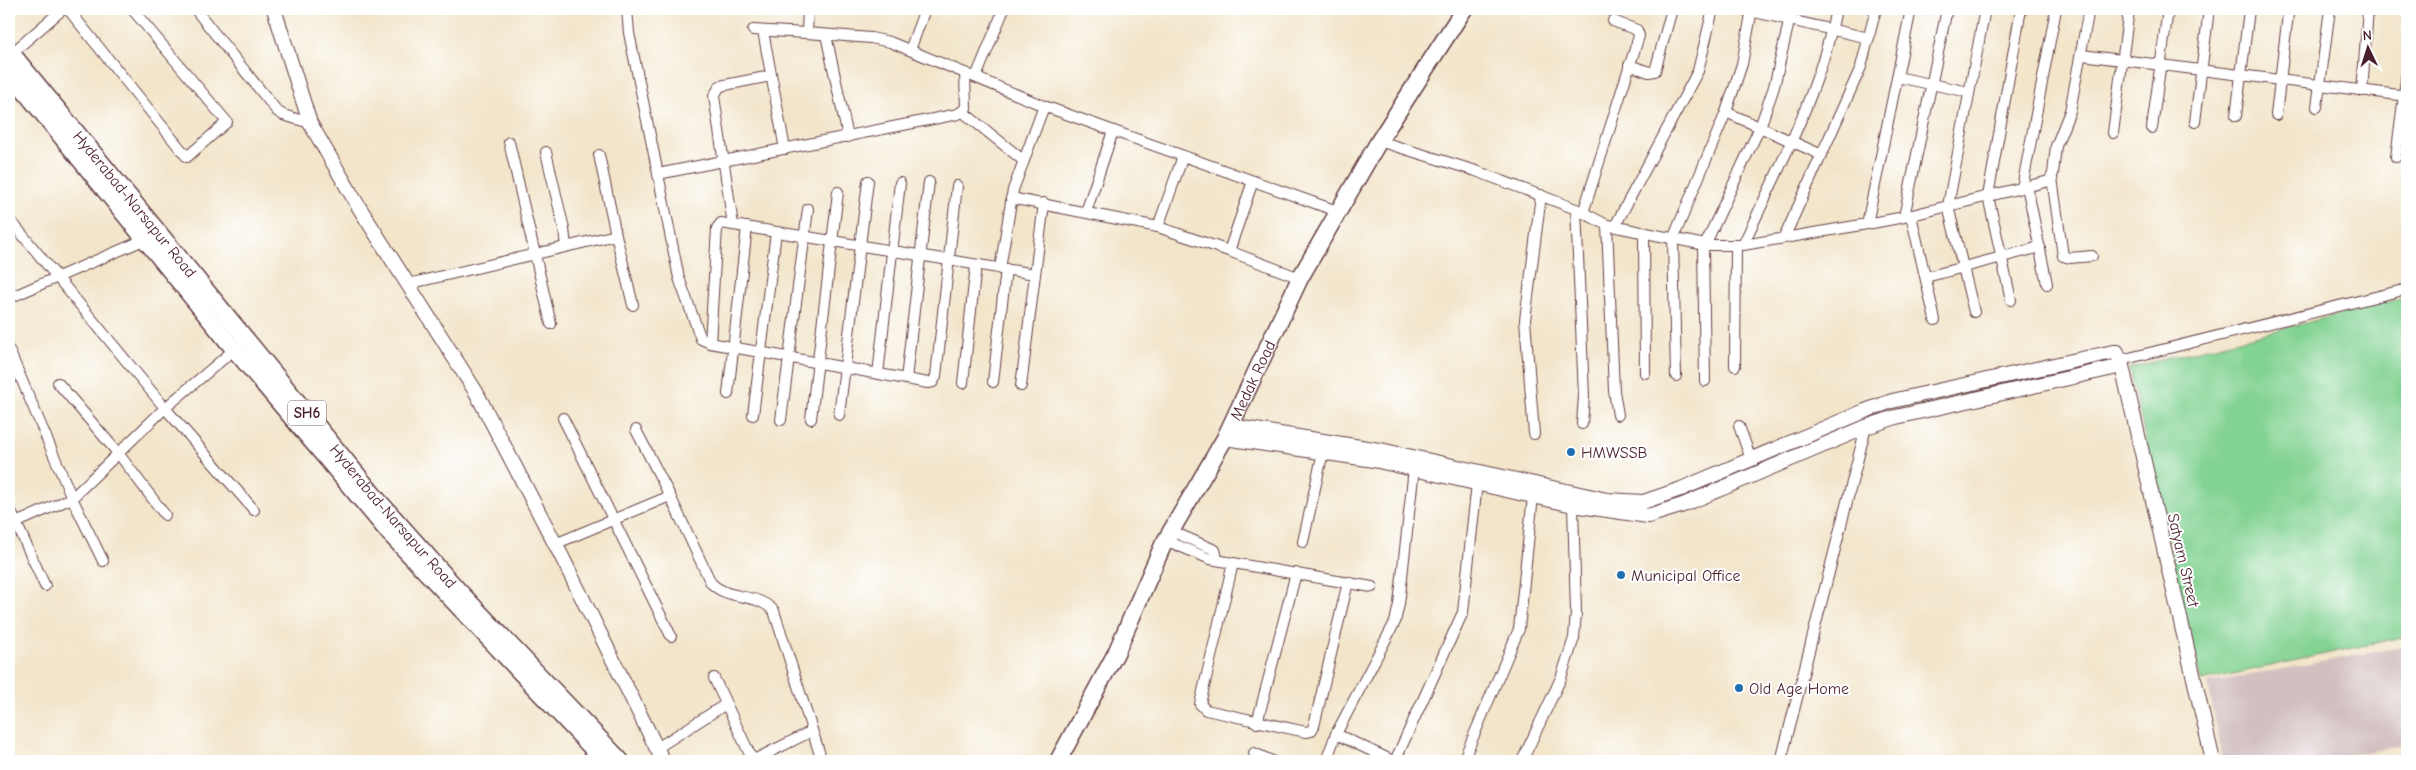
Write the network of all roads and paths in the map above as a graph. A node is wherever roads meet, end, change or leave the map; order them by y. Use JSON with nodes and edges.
{"nodes":[{"id":1,"x":62,"y":9,"type":"edge"},
{"id":2,"x":68,"y":9,"type":"edge"},
{"id":3,"x":132,"y":9,"type":"edge"},
{"id":4,"x":194,"y":9,"type":"edge"},
{"id":5,"x":274,"y":9,"type":"edge"},
{"id":6,"x":627,"y":9,"type":"edge"},
{"id":7,"x":808,"y":9,"type":"edge"},
{"id":8,"x":926,"y":9,"type":"edge"},
{"id":9,"x":1004,"y":9,"type":"edge"},
{"id":10,"x":1464,"y":9,"type":"edge"},
{"id":11,"x":1672,"y":9,"type":"edge"},
{"id":12,"x":1713,"y":9,"type":"edge"},
{"id":13,"x":1740,"y":9,"type":"edge"},
{"id":14,"x":1792,"y":9,"type":"edge"},
{"id":15,"x":1836,"y":9,"type":"edge"},
{"id":16,"x":1876,"y":9,"type":"edge"},
{"id":17,"x":1911,"y":9,"type":"edge"},
{"id":18,"x":1947,"y":9,"type":"edge"},
{"id":19,"x":1985,"y":9,"type":"edge"},
{"id":20,"x":2022,"y":9,"type":"edge"},
{"id":21,"x":2056,"y":9,"type":"edge"},
{"id":22,"x":2089,"y":9,"type":"edge"},
{"id":23,"x":2128,"y":9,"type":"edge"},
{"id":24,"x":2168,"y":9,"type":"edge"},
{"id":25,"x":2209,"y":9,"type":"edge"},
{"id":26,"x":2330,"y":9,"type":"edge"},
{"id":27,"x":2368,"y":9,"type":"edge"},
{"id":28,"x":1752,"y":10,"type":"edge"},
{"id":29,"x":2249,"y":10,"type":"dead end"},
{"id":30,"x":2288,"y":14,"type":"dead end"},
{"id":31,"x":1789,"y":20,"type":"junction"},
{"id":32,"x":1613,"y":21,"type":"dead end"},
{"id":33,"x":1832,"y":30,"type":"junction"},
{"id":34,"x":807,"y":33,"type":"junction"},
{"id":35,"x":826,"y":35,"type":"junction"},
{"id":36,"x":1869,"y":38,"type":"junction"},
{"id":37,"x":910,"y":50,"type":"junction"},
{"id":38,"x":10,"y":52,"type":"edge"},
{"id":39,"x":2082,"y":55,"type":"junction"},
{"id":40,"x":2122,"y":60,"type":"junction"},
{"id":41,"x":1630,"y":65,"type":"junction"},
{"id":42,"x":2160,"y":65,"type":"junction"},
{"id":43,"x":2201,"y":70,"type":"junction"},
{"id":44,"x":9,"y":72,"type":"edge"},
{"id":45,"x":2407,"y":72,"type":"edge"},
{"id":46,"x":965,"y":73,"type":"junction"},
{"id":47,"x":2241,"y":75,"type":"junction"},
{"id":48,"x":772,"y":76,"type":"junction"},
{"id":49,"x":976,"y":77,"type":"junction"},
{"id":50,"x":1897,"y":77,"type":"junction"},
{"id":51,"x":2280,"y":80,"type":"junction"},
{"id":52,"x":1932,"y":84,"type":"junction"},
{"id":53,"x":2318,"y":84,"type":"junction"},
{"id":54,"x":2362,"y":91,"type":"junction"},
{"id":55,"x":1969,"y":92,"type":"junction"},
{"id":56,"x":2406,"y":96,"type":"edge"},
{"id":57,"x":1044,"y":106,"type":"junction"},
{"id":58,"x":2317,"y":108,"type":"dead end"},
{"id":59,"x":963,"y":112,"type":"junction"},
{"id":60,"x":1726,"y":112,"type":"junction"},
{"id":61,"x":2276,"y":115,"type":"dead end"},
{"id":62,"x":2236,"y":116,"type":"dead end"},
{"id":63,"x":2195,"y":122,"type":"dead end"},
{"id":64,"x":310,"y":123,"type":"junction"},
{"id":65,"x":1760,"y":127,"type":"junction"},
{"id":66,"x":2152,"y":128,"type":"dead end"},
{"id":67,"x":1113,"y":130,"type":"junction"},
{"id":68,"x":2113,"y":133,"type":"dead end"},
{"id":69,"x":848,"y":137,"type":"junction"},
{"id":70,"x":1791,"y":140,"type":"junction"},
{"id":71,"x":1380,"y":141,"type":"junction"},
{"id":72,"x":508,"y":142,"type":"dead end"},
{"id":73,"x":785,"y":149,"type":"junction"},
{"id":74,"x":546,"y":152,"type":"dead end"},
{"id":75,"x":599,"y":155,"type":"dead end"},
{"id":76,"x":1822,"y":155,"type":"junction"},
{"id":77,"x":1183,"y":156,"type":"junction"},
{"id":78,"x":2396,"y":157,"type":"dead end"},
{"id":79,"x":724,"y":161,"type":"junction"},
{"id":80,"x":1024,"y":161,"type":"junction"},
{"id":81,"x":658,"y":174,"type":"junction"},
{"id":82,"x":2052,"y":178,"type":"junction"},
{"id":83,"x":868,"y":181,"type":"dead end"},
{"id":84,"x":1254,"y":181,"type":"junction"},
{"id":85,"x":929,"y":182,"type":"dead end"},
{"id":86,"x":900,"y":183,"type":"dead end"},
{"id":87,"x":957,"y":186,"type":"dead end"},
{"id":88,"x":2024,"y":187,"type":"junction"},
{"id":89,"x":838,"y":192,"type":"dead end"},
{"id":90,"x":1541,"y":196,"type":"junction"},
{"id":91,"x":1988,"y":196,"type":"junction"},
{"id":92,"x":1011,"y":198,"type":"junction"},
{"id":93,"x":1044,"y":204,"type":"junction"},
{"id":94,"x":1948,"y":206,"type":"junction"},
{"id":95,"x":808,"y":209,"type":"dead end"},
{"id":96,"x":1337,"y":211,"type":"junction"},
{"id":97,"x":1580,"y":211,"type":"junction"},
{"id":98,"x":1086,"y":212,"type":"junction"},
{"id":99,"x":1908,"y":216,"type":"junction"},
{"id":100,"x":11,"y":221,"type":"dead end"},
{"id":101,"x":1867,"y":224,"type":"junction"},
{"id":102,"x":733,"y":225,"type":"junction"},
{"id":103,"x":1611,"y":226,"type":"junction"},
{"id":104,"x":747,"y":227,"type":"junction"},
{"id":105,"x":1158,"y":227,"type":"junction"},
{"id":106,"x":776,"y":232,"type":"junction"},
{"id":107,"x":1644,"y":233,"type":"junction"},
{"id":108,"x":616,"y":235,"type":"junction"},
{"id":109,"x":805,"y":237,"type":"junction"},
{"id":110,"x":1784,"y":238,"type":"junction"},
{"id":111,"x":146,"y":239,"type":"junction"},
{"id":112,"x":1673,"y":239,"type":"junction"},
{"id":113,"x":832,"y":241,"type":"junction"},
{"id":114,"x":1704,"y":244,"type":"junction"},
{"id":115,"x":1740,"y":245,"type":"junction"},
{"id":116,"x":860,"y":246,"type":"junction"},
{"id":117,"x":566,"y":247,"type":"junction"},
{"id":118,"x":2040,"y":247,"type":"junction"},
{"id":119,"x":892,"y":251,"type":"junction"},
{"id":120,"x":1229,"y":251,"type":"junction"},
{"id":121,"x":534,"y":254,"type":"junction"},
{"id":122,"x":920,"y":256,"type":"junction"},
{"id":123,"x":2092,"y":256,"type":"dead end"},
{"id":124,"x":2002,"y":257,"type":"junction"},
{"id":125,"x":948,"y":260,"type":"junction"},
{"id":126,"x":976,"y":265,"type":"junction"},
{"id":127,"x":1963,"y":268,"type":"junction"},
{"id":128,"x":1003,"y":269,"type":"junction"},
{"id":129,"x":1035,"y":274,"type":"junction"},
{"id":130,"x":56,"y":276,"type":"junction"},
{"id":131,"x":1926,"y":277,"type":"junction"},
{"id":132,"x":1300,"y":278,"type":"junction"},
{"id":133,"x":408,"y":284,"type":"junction"},
{"id":134,"x":2047,"y":284,"type":"dead end"},
{"id":135,"x":2407,"y":288,"type":"edge"},
{"id":136,"x":9,"y":298,"type":"edge"},
{"id":137,"x":2011,"y":300,"type":"dead end"},
{"id":138,"x":633,"y":305,"type":"dead end"},
{"id":139,"x":1974,"y":312,"type":"dead end"},
{"id":140,"x":1935,"y":320,"type":"dead end"},
{"id":141,"x":551,"y":324,"type":"dead end"},
{"id":142,"x":710,"y":343,"type":"junction"},
{"id":143,"x":733,"y":347,"type":"junction"},
{"id":144,"x":235,"y":349,"type":"junction"},
{"id":145,"x":9,"y":350,"type":"edge"},
{"id":146,"x":761,"y":352,"type":"junction"},
{"id":147,"x":790,"y":358,"type":"junction"},
{"id":148,"x":817,"y":362,"type":"junction"},
{"id":149,"x":2122,"y":363,"type":"junction"},
{"id":150,"x":1735,"y":366,"type":"dead end"},
{"id":151,"x":845,"y":368,"type":"junction"},
{"id":152,"x":1644,"y":373,"type":"dead end"},
{"id":153,"x":878,"y":374,"type":"junction"},
{"id":154,"x":1676,"y":376,"type":"dead end"},
{"id":155,"x":906,"y":379,"type":"junction"},
{"id":156,"x":1705,"y":381,"type":"dead end"},
{"id":157,"x":993,"y":382,"type":"dead end"},
{"id":158,"x":58,"y":383,"type":"dead end"},
{"id":159,"x":963,"y":383,"type":"dead end"},
{"id":160,"x":1021,"y":386,"type":"dead end"},
{"id":161,"x":728,"y":394,"type":"dead end"},
{"id":162,"x":1909,"y":397,"type":"junction"},
{"id":163,"x":165,"y":408,"type":"junction"},
{"id":164,"x":1914,"y":412,"type":"junction"},
{"id":165,"x":753,"y":415,"type":"dead end"},
{"id":166,"x":839,"y":415,"type":"dead end"},
{"id":167,"x":1618,"y":416,"type":"dead end"},
{"id":168,"x":563,"y":418,"type":"dead end"},
{"id":169,"x":811,"y":419,"type":"dead end"},
{"id":170,"x":781,"y":420,"type":"dead end"},
{"id":171,"x":1582,"y":424,"type":"dead end"},
{"id":172,"x":1740,"y":426,"type":"dead end"},
{"id":173,"x":1866,"y":427,"type":"junction"},
{"id":174,"x":636,"y":430,"type":"dead end"},
{"id":175,"x":1228,"y":432,"type":"junction"},
{"id":176,"x":1534,"y":434,"type":"dead end"},
{"id":177,"x":1324,"y":452,"type":"junction"},
{"id":178,"x":118,"y":453,"type":"junction"},
{"id":179,"x":1751,"y":459,"type":"junction"},
{"id":180,"x":1414,"y":468,"type":"junction"},
{"id":181,"x":1476,"y":483,"type":"junction"},
{"id":182,"x":670,"y":496,"type":"junction"},
{"id":183,"x":1533,"y":496,"type":"junction"},
{"id":184,"x":72,"y":498,"type":"junction"},
{"id":185,"x":1654,"y":498,"type":"junction"},
{"id":186,"x":1573,"y":505,"type":"junction"},
{"id":187,"x":9,"y":506,"type":"edge"},
{"id":188,"x":254,"y":510,"type":"dead end"},
{"id":189,"x":1655,"y":512,"type":"junction"},
{"id":190,"x":166,"y":514,"type":"dead end"},
{"id":191,"x":613,"y":520,"type":"junction"},
{"id":192,"x":12,"y":525,"type":"edge"},
{"id":193,"x":1168,"y":536,"type":"junction"},
{"id":194,"x":1303,"y":542,"type":"dead end"},
{"id":195,"x":555,"y":544,"type":"junction"},
{"id":196,"x":103,"y":562,"type":"dead end"},
{"id":197,"x":1233,"y":563,"type":"junction"},
{"id":198,"x":1296,"y":573,"type":"junction"},
{"id":199,"x":1348,"y":582,"type":"junction"},
{"id":200,"x":45,"y":586,"type":"dead end"},
{"id":201,"x":1372,"y":587,"type":"dead end"},
{"id":202,"x":671,"y":636,"type":"dead end"},
{"id":203,"x":714,"y":678,"type":"dead end"},
{"id":204,"x":726,"y":704,"type":"junction"},
{"id":205,"x":1257,"y":723,"type":"junction"},
{"id":206,"x":812,"y":731,"type":"junction"},
{"id":207,"x":1336,"y":734,"type":"junction"},
{"id":208,"x":657,"y":748,"type":"junction"},
{"id":209,"x":1254,"y":753,"type":"dead end"},
{"id":210,"x":604,"y":761,"type":"edge"},
{"id":211,"x":621,"y":761,"type":"edge"},
{"id":212,"x":663,"y":761,"type":"edge"},
{"id":213,"x":752,"y":761,"type":"edge"},
{"id":214,"x":822,"y":761,"type":"edge"},
{"id":215,"x":1057,"y":761,"type":"edge"},
{"id":216,"x":1272,"y":761,"type":"edge"},
{"id":217,"x":1326,"y":761,"type":"edge"},
{"id":218,"x":1394,"y":761,"type":"edge"},
{"id":219,"x":1463,"y":761,"type":"edge"},
{"id":220,"x":1522,"y":761,"type":"edge"},
{"id":221,"x":1782,"y":761,"type":"edge"},
{"id":222,"x":2213,"y":761,"type":"edge"}],
"edges":[{"from":1,"to":38,"type":"street"},
{"from":2,"to":3,"type":"street"},
{"from":4,"to":64,"type":"street"},
{"from":5,"to":64,"type":"street"},
{"from":6,"to":81,"type":"street"},
{"from":7,"to":34,"type":"street"},
{"from":8,"to":37,"type":"street"},
{"from":9,"to":49,"type":"street"},
{"from":10,"to":71,"type":"main road","name":"Medak Road"},
{"from":11,"to":41,"type":"street"},
{"from":12,"to":103,"type":"street"},
{"from":13,"to":28,"type":"street"},
{"from":14,"to":31,"type":"street"},
{"from":15,"to":33,"type":"street"},
{"from":16,"to":36,"type":"street"},
{"from":17,"to":50,"type":"street"},
{"from":18,"to":52,"type":"street"},
{"from":19,"to":55,"type":"street"},
{"from":20,"to":91,"type":"street"},
{"from":21,"to":88,"type":"street"},
{"from":22,"to":39,"type":"street"},
{"from":23,"to":40,"type":"street"},
{"from":24,"to":42,"type":"street"},
{"from":25,"to":43,"type":"street"},
{"from":26,"to":53,"type":"street"},
{"from":27,"to":54,"type":"street"},
{"from":28,"to":31,"type":"street"},
{"from":28,"to":60,"type":"street"},
{"from":29,"to":47,"type":"street"},
{"from":30,"to":51,"type":"street"},
{"from":31,"to":33,"type":"street"},
{"from":31,"to":65,"type":"street"},
{"from":32,"to":41,"type":"street"},
{"from":33,"to":36,"type":"street"},
{"from":33,"to":70,"type":"street"},
{"from":34,"to":35,"type":"street"},
{"from":34,"to":48,"type":"street"},
{"from":35,"to":37,"type":"street"},
{"from":35,"to":69,"type":"street"},
{"from":36,"to":76,"type":"street"},
{"from":37,"to":46,"type":"street"},
{"from":38,"to":211,"type":"main road","name":"Hyderabad-Narsapur Road","number":"SH6"},
{"from":39,"to":40,"type":"street"},
{"from":39,"to":82,"type":"street"},
{"from":40,"to":42,"type":"street"},
{"from":40,"to":68,"type":"street"},
{"from":41,"to":97,"type":"street"},
{"from":42,"to":43,"type":"street"},
{"from":42,"to":66,"type":"street"},
{"from":43,"to":47,"type":"street"},
{"from":43,"to":63,"type":"street"},
{"from":44,"to":111,"type":"main road","name":"Hyderabad-Narsapur Road","number":"SH6"},
{"from":45,"to":56,"type":"street"},
{"from":46,"to":49,"type":"street"},
{"from":46,"to":59,"type":"street"},
{"from":47,"to":51,"type":"street"},
{"from":47,"to":62,"type":"street"},
{"from":48,"to":73,"type":"street"},
{"from":48,"to":79,"type":"street"},
{"from":49,"to":57,"type":"street"},
{"from":50,"to":52,"type":"street"},
{"from":50,"to":101,"type":"street"},
{"from":51,"to":53,"type":"street"},
{"from":51,"to":61,"type":"street"},
{"from":52,"to":55,"type":"street"},
{"from":52,"to":99,"type":"street"},
{"from":53,"to":54,"type":"street"},
{"from":53,"to":58,"type":"street"},
{"from":54,"to":56,"type":"street"},
{"from":55,"to":94,"type":"street"},
{"from":56,"to":78,"type":"street"},
{"from":57,"to":67,"type":"street"},
{"from":57,"to":80,"type":"street"},
{"from":59,"to":69,"type":"street"},
{"from":59,"to":80,"type":"street"},
{"from":60,"to":65,"type":"street"},
{"from":60,"to":112,"type":"street"},
{"from":64,"to":133,"type":"street"},
{"from":65,"to":70,"type":"street"},
{"from":65,"to":114,"type":"street"},
{"from":67,"to":77,"type":"street"},
{"from":67,"to":98,"type":"street"},
{"from":69,"to":73,"type":"street"},
{"from":70,"to":76,"type":"street"},
{"from":70,"to":115,"type":"street"},
{"from":71,"to":90,"type":"street"},
{"from":71,"to":96,"type":"main road","name":"Medak Road"},
{"from":72,"to":121,"type":"street"},
{"from":73,"to":79,"type":"street"},
{"from":74,"to":117,"type":"street"},
{"from":75,"to":108,"type":"street"},
{"from":76,"to":110,"type":"street"},
{"from":77,"to":84,"type":"street"},
{"from":77,"to":105,"type":"street"},
{"from":79,"to":81,"type":"street"},
{"from":79,"to":102,"type":"street"},
{"from":80,"to":92,"type":"street"},
{"from":81,"to":142,"type":"street"},
{"from":82,"to":88,"type":"street"},
{"from":82,"to":123,"type":"street"},
{"from":83,"to":116,"type":"street"},
{"from":84,"to":96,"type":"street"},
{"from":84,"to":120,"type":"street"},
{"from":85,"to":122,"type":"street"},
{"from":86,"to":119,"type":"street"},
{"from":87,"to":125,"type":"street"},
{"from":88,"to":91,"type":"street"},
{"from":88,"to":118,"type":"street"},
{"from":89,"to":113,"type":"street"},
{"from":90,"to":97,"type":"street"},
{"from":90,"to":176,"type":"street"},
{"from":91,"to":94,"type":"street"},
{"from":91,"to":124,"type":"street"},
{"from":92,"to":93,"type":"street"},
{"from":92,"to":128,"type":"street"},
{"from":93,"to":98,"type":"street"},
{"from":93,"to":129,"type":"street"},
{"from":94,"to":99,"type":"street"},
{"from":94,"to":127,"type":"street"},
{"from":95,"to":109,"type":"street"},
{"from":96,"to":132,"type":"main road","name":"Medak Road"},
{"from":97,"to":103,"type":"street"},
{"from":97,"to":171,"type":"street"},
{"from":98,"to":105,"type":"street"},
{"from":99,"to":101,"type":"street"},
{"from":99,"to":131,"type":"street"},
{"from":100,"to":130,"type":"street"},
{"from":101,"to":110,"type":"street"},
{"from":102,"to":104,"type":"street"},
{"from":102,"to":142,"type":"street"},
{"from":103,"to":107,"type":"street"},
{"from":103,"to":167,"type":"street"},
{"from":104,"to":106,"type":"street"},
{"from":104,"to":143,"type":"street"},
{"from":105,"to":120,"type":"street"},
{"from":106,"to":109,"type":"street"},
{"from":106,"to":146,"type":"street"},
{"from":107,"to":112,"type":"street"},
{"from":107,"to":152,"type":"street"},
{"from":108,"to":117,"type":"street"},
{"from":108,"to":138,"type":"street"},
{"from":109,"to":113,"type":"street"},
{"from":109,"to":147,"type":"street"},
{"from":110,"to":115,"type":"street"},
{"from":111,"to":130,"type":"street"},
{"from":111,"to":144,"type":"main road","name":"Hyderabad-Narsapur Road","number":"SH6"},
{"from":112,"to":114,"type":"street"},
{"from":112,"to":154,"type":"street"},
{"from":113,"to":116,"type":"street"},
{"from":113,"to":148,"type":"street"},
{"from":114,"to":115,"type":"street"},
{"from":114,"to":156,"type":"street"},
{"from":115,"to":150,"type":"street"},
{"from":116,"to":119,"type":"street"},
{"from":116,"to":151,"type":"street"},
{"from":117,"to":121,"type":"street"},
{"from":118,"to":124,"type":"street"},
{"from":118,"to":134,"type":"street"},
{"from":119,"to":122,"type":"street"},
{"from":119,"to":153,"type":"street"},
{"from":120,"to":132,"type":"street"},
{"from":121,"to":133,"type":"street"},
{"from":121,"to":141,"type":"street"},
{"from":122,"to":125,"type":"street"},
{"from":122,"to":155,"type":"street"},
{"from":124,"to":127,"type":"street"},
{"from":124,"to":137,"type":"street"},
{"from":125,"to":126,"type":"street"},
{"from":125,"to":155,"type":"street"},
{"from":126,"to":128,"type":"street"},
{"from":126,"to":159,"type":"street"},
{"from":127,"to":131,"type":"street"},
{"from":127,"to":139,"type":"street"},
{"from":128,"to":129,"type":"street"},
{"from":128,"to":157,"type":"street"},
{"from":129,"to":160,"type":"street"},
{"from":130,"to":136,"type":"street"},
{"from":130,"to":163,"type":"street"},
{"from":131,"to":140,"type":"street"},
{"from":132,"to":175,"type":"main road","name":"Medak Road"},
{"from":133,"to":195,"type":"street"},
{"from":135,"to":149,"type":"street"},
{"from":142,"to":143,"type":"street"},
{"from":143,"to":146,"type":"street"},
{"from":143,"to":161,"type":"street"},
{"from":144,"to":163,"type":"street"},
{"from":144,"to":210,"type":"main road","name":"Hyderabad-Narsapur Road","number":"SH6"},
{"from":145,"to":184,"type":"street"},
{"from":146,"to":147,"type":"street"},
{"from":146,"to":165,"type":"street"},
{"from":147,"to":148,"type":"street"},
{"from":147,"to":170,"type":"street"},
{"from":148,"to":151,"type":"street"},
{"from":148,"to":169,"type":"street"},
{"from":149,"to":162,"type":"street"},
{"from":149,"to":164,"type":"street"},
{"from":149,"to":222,"type":"street","name":"Satyam Street"},
{"from":151,"to":153,"type":"street"},
{"from":151,"to":166,"type":"street"},
{"from":153,"to":155,"type":"street"},
{"from":158,"to":178,"type":"street"},
{"from":162,"to":164,"type":"street"},
{"from":162,"to":179,"type":"street"},
{"from":163,"to":178,"type":"street"},
{"from":163,"to":188,"type":"street"},
{"from":164,"to":173,"type":"street"},
{"from":168,"to":191,"type":"street"},
{"from":172,"to":179,"type":"street"},
{"from":173,"to":189,"type":"street"},
{"from":173,"to":221,"type":"street"},
{"from":174,"to":182,"type":"street"},
{"from":175,"to":177,"type":"street"},
{"from":175,"to":185,"type":"street"},
{"from":175,"to":193,"type":"main road","name":"Medak Road"},
{"from":177,"to":180,"type":"street"},
{"from":177,"to":194,"type":"street"},
{"from":178,"to":184,"type":"street"},
{"from":178,"to":190,"type":"street"},
{"from":179,"to":185,"type":"street"},
{"from":180,"to":181,"type":"street"},
{"from":180,"to":207,"type":"street"},
{"from":181,"to":183,"type":"street"},
{"from":181,"to":218,"type":"street"},
{"from":182,"to":191,"type":"street"},
{"from":182,"to":206,"type":"street"},
{"from":183,"to":186,"type":"street"},
{"from":183,"to":219,"type":"street"},
{"from":184,"to":192,"type":"street"},
{"from":184,"to":196,"type":"street"},
{"from":185,"to":189,"type":"street"},
{"from":186,"to":189,"type":"street"},
{"from":186,"to":220,"type":"street"},
{"from":187,"to":192,"type":"street"},
{"from":191,"to":195,"type":"street"},
{"from":191,"to":202,"type":"street"},
{"from":192,"to":200,"type":"street"},
{"from":193,"to":197,"type":"street"},
{"from":193,"to":215,"type":"main road","name":"Medak Road"},
{"from":195,"to":208,"type":"street"},
{"from":197,"to":198,"type":"street"},
{"from":197,"to":205,"type":"street"},
{"from":198,"to":199,"type":"street"},
{"from":198,"to":205,"type":"street"},
{"from":199,"to":201,"type":"street"},
{"from":199,"to":205,"type":"street"},
{"from":203,"to":204,"type":"street"},
{"from":204,"to":208,"type":"street"},
{"from":204,"to":213,"type":"street"},
{"from":206,"to":213,"type":"street"},
{"from":206,"to":214,"type":"street"},
{"from":207,"to":217,"type":"street"},
{"from":207,"to":218,"type":"street"},
{"from":208,"to":212,"type":"street"},
{"from":209,"to":216,"type":"street"}]}
